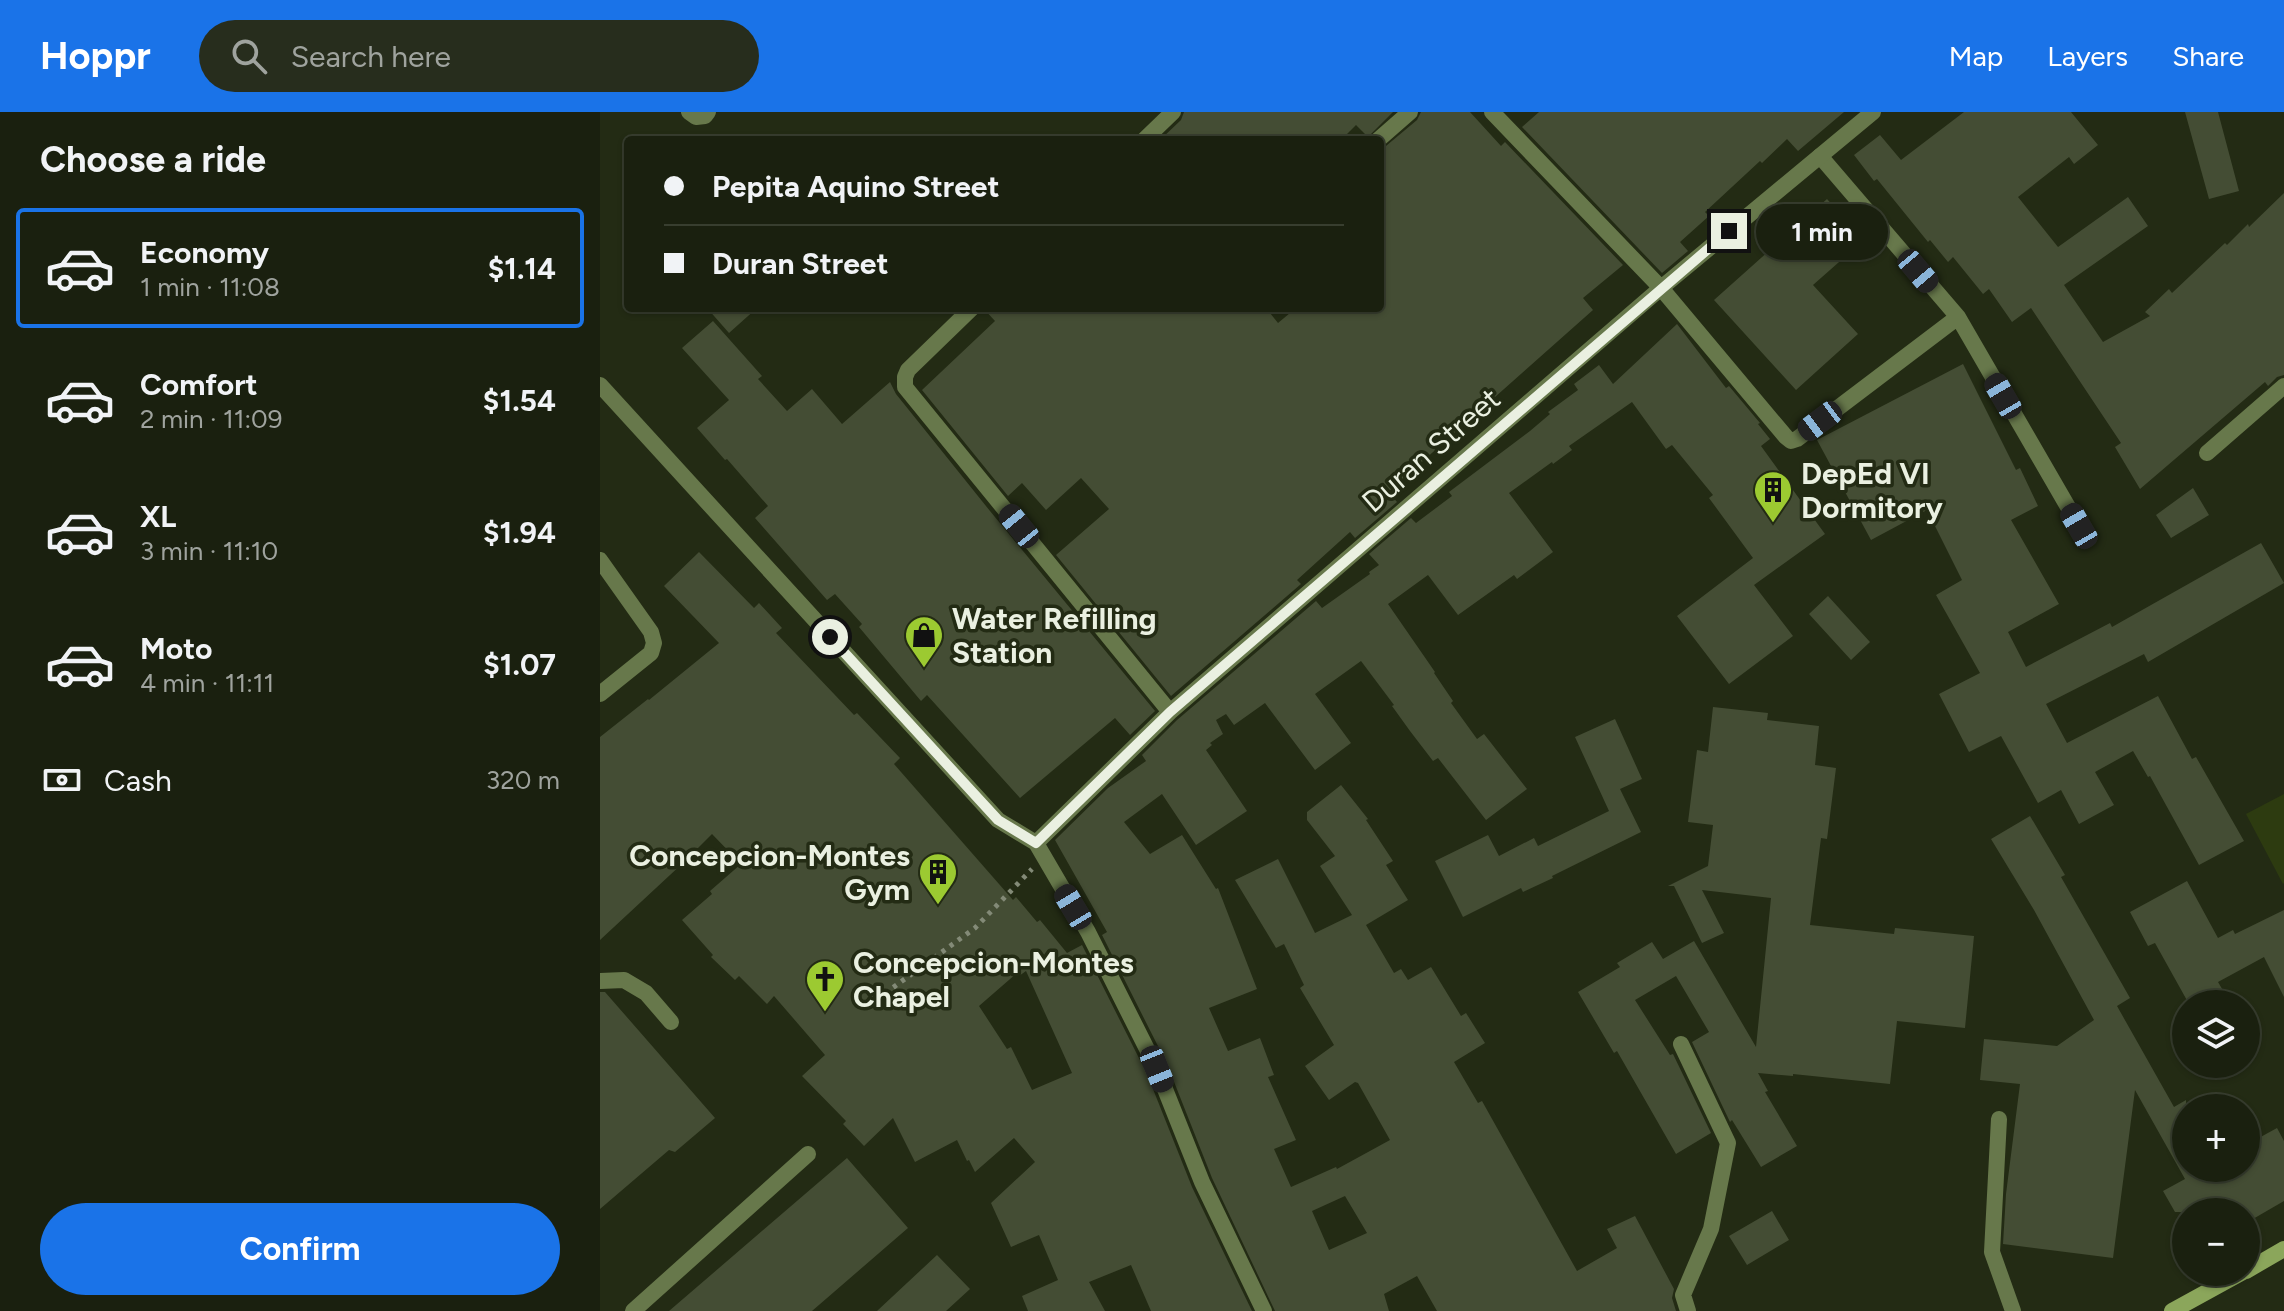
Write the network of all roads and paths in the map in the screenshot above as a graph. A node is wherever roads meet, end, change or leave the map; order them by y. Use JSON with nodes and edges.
{"nodes":[{"id":1,"x":689,"y":112,"type":"edge"},
{"id":2,"x":708,"y":112,"type":"edge"},
{"id":3,"x":1173,"y":112,"type":"edge"},
{"id":4,"x":1410,"y":112,"type":"edge"},
{"id":5,"x":1492,"y":112,"type":"edge"},
{"id":6,"x":1873,"y":112,"type":"edge"},
{"id":7,"x":1148,"y":136,"type":"edge"},
{"id":8,"x":1383,"y":136,"type":"edge"},
{"id":9,"x":1820,"y":156,"type":"junction"},
{"id":10,"x":1661,"y":288,"type":"junction"},
{"id":11,"x":968,"y":312,"type":"edge"},
{"id":12,"x":1958,"y":317,"type":"junction"},
{"id":13,"x":600,"y":385,"type":"edge"},
{"id":14,"x":2284,"y":386,"type":"edge"},
{"id":15,"x":2207,"y":453,"type":"dead end"},
{"id":16,"x":2079,"y":526,"type":"dead end"},
{"id":17,"x":600,"y":560,"type":"edge"},
{"id":18,"x":600,"y":694,"type":"edge"},
{"id":19,"x":1170,"y":712,"type":"junction"},
{"id":20,"x":1040,"y":850,"type":"junction"},
{"id":21,"x":600,"y":981,"type":"edge"},
{"id":22,"x":869,"y":1005,"type":"dead end"},
{"id":23,"x":671,"y":1022,"type":"dead end"},
{"id":24,"x":1681,"y":1044,"type":"dead end"},
{"id":25,"x":1999,"y":1119,"type":"dead end"},
{"id":26,"x":808,"y":1154,"type":"dead end"},
{"id":27,"x":2284,"y":1249,"type":"edge"},
{"id":28,"x":2260,"y":1263,"type":"edge"},
{"id":29,"x":2218,"y":1286,"type":"edge"},
{"id":30,"x":633,"y":1311,"type":"edge"},
{"id":31,"x":1264,"y":1311,"type":"edge"},
{"id":32,"x":1688,"y":1311,"type":"edge"},
{"id":33,"x":2013,"y":1311,"type":"edge"},
{"id":34,"x":2172,"y":1311,"type":"edge"}],
"edges":[{"from":1,"to":2,"type":"street"},
{"from":3,"to":7,"type":"street"},
{"from":4,"to":8,"type":"street"},
{"from":5,"to":10,"type":"street"},
{"from":6,"to":9,"type":"street","name":"Duran Street"},
{"from":9,"to":10,"type":"street","name":"Duran Street"},
{"from":9,"to":12,"type":"street"},
{"from":10,"to":12,"type":"street"},
{"from":10,"to":19,"type":"street","name":"Duran Street"},
{"from":11,"to":19,"type":"street"},
{"from":12,"to":16,"type":"street"},
{"from":13,"to":20,"type":"street"},
{"from":14,"to":15,"type":"street"},
{"from":17,"to":18,"type":"street"},
{"from":19,"to":20,"type":"street","name":"Duran Street"},
{"from":20,"to":22,"type":"path"},
{"from":20,"to":31,"type":"street"},
{"from":21,"to":23,"type":"street"},
{"from":24,"to":32,"type":"street"},
{"from":25,"to":33,"type":"street"},
{"from":26,"to":30,"type":"street"},
{"from":27,"to":28,"type":"street"},
{"from":29,"to":34,"type":"street"}]}
